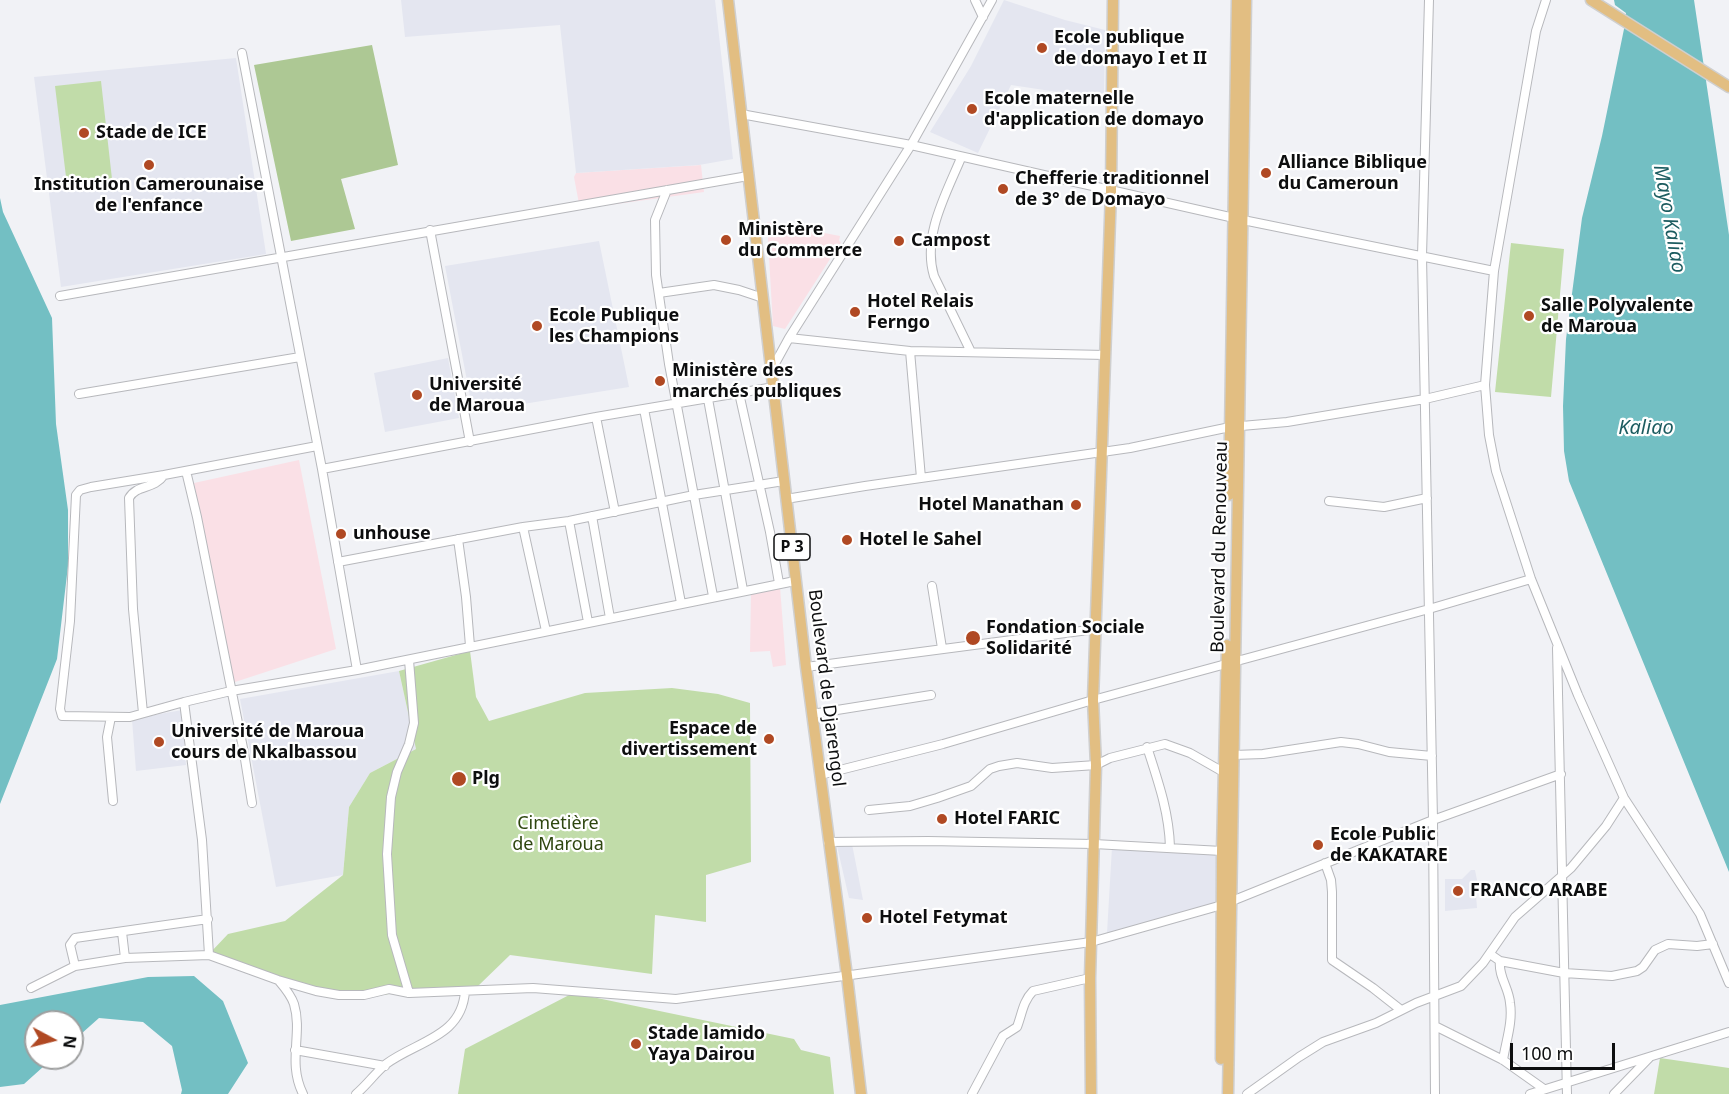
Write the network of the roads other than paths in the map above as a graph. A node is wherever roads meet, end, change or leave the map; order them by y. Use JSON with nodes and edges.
{"nodes":[{"id":1,"x":728,"y":0,"type":"edge"},
{"id":2,"x":975,"y":0,"type":"edge"},
{"id":3,"x":992,"y":0,"type":"edge"},
{"id":4,"x":1113,"y":0,"type":"edge"},
{"id":5,"x":1237,"y":0,"type":"edge"},
{"id":6,"x":1246,"y":0,"type":"edge"},
{"id":7,"x":1429,"y":0,"type":"edge"},
{"id":8,"x":1546,"y":0,"type":"edge"},
{"id":9,"x":1591,"y":0,"type":"edge"},
{"id":10,"x":983,"y":17,"type":"junction"},
{"id":11,"x":242,"y":53,"type":"dead end"},
{"id":12,"x":1729,"y":87,"type":"edge"},
{"id":13,"x":741,"y":114,"type":"junction"},
{"id":14,"x":911,"y":145,"type":"junction"},
{"id":15,"x":961,"y":158,"type":"junction"},
{"id":16,"x":748,"y":176,"type":"junction"},
{"id":17,"x":667,"y":190,"type":"junction"},
{"id":18,"x":1111,"y":191,"type":"junction"},
{"id":19,"x":1239,"y":219,"type":"junction"},
{"id":20,"x":430,"y":230,"type":"junction"},
{"id":21,"x":1422,"y":256,"type":"junction"},
{"id":22,"x":280,"y":257,"type":"junction"},
{"id":23,"x":1494,"y":270,"type":"junction"},
{"id":24,"x":658,"y":293,"type":"junction"},
{"id":25,"x":60,"y":296,"type":"dead end"},
{"id":26,"x":764,"y":297,"type":"junction"},
{"id":27,"x":789,"y":338,"type":"junction"},
{"id":28,"x":910,"y":351,"type":"junction"},
{"id":29,"x":971,"y":352,"type":"junction"},
{"id":30,"x":1106,"y":355,"type":"junction"},
{"id":31,"x":300,"y":357,"type":"junction"},
{"id":32,"x":772,"y":369,"type":"junction"},
{"id":33,"x":1485,"y":385,"type":"junction"},
{"id":34,"x":774,"y":387,"type":"junction"},
{"id":35,"x":739,"y":393,"type":"junction"},
{"id":36,"x":79,"y":394,"type":"dead end"},
{"id":37,"x":708,"y":399,"type":"junction"},
{"id":38,"x":1425,"y":399,"type":"junction"},
{"id":39,"x":677,"y":404,"type":"junction"},
{"id":40,"x":644,"y":409,"type":"junction"},
{"id":41,"x":596,"y":417,"type":"junction"},
{"id":42,"x":1234,"y":426,"type":"junction"},
{"id":43,"x":470,"y":442,"type":"junction"},
{"id":44,"x":317,"y":446,"type":"junction"},
{"id":45,"x":1103,"y":452,"type":"junction"},
{"id":46,"x":322,"y":469,"type":"junction"},
{"id":47,"x":186,"y":471,"type":"junction"},
{"id":48,"x":164,"y":475,"type":"junction"},
{"id":49,"x":921,"y":478,"type":"junction"},
{"id":50,"x":784,"y":481,"type":"junction"},
{"id":51,"x":758,"y":484,"type":"junction"},
{"id":52,"x":725,"y":490,"type":"junction"},
{"id":53,"x":694,"y":495,"type":"junction"},
{"id":54,"x":1427,"y":498,"type":"junction"},
{"id":55,"x":786,"y":499,"type":"junction"},
{"id":56,"x":1329,"y":501,"type":"dead end"},
{"id":57,"x":663,"y":502,"type":"junction"},
{"id":58,"x":615,"y":512,"type":"junction"},
{"id":59,"x":592,"y":516,"type":"junction"},
{"id":60,"x":569,"y":520,"type":"junction"},
{"id":61,"x":523,"y":526,"type":"junction"},
{"id":62,"x":458,"y":539,"type":"junction"},
{"id":63,"x":338,"y":562,"type":"junction"},
{"id":64,"x":1531,"y":579,"type":"junction"},
{"id":65,"x":795,"y":580,"type":"junction"},
{"id":66,"x":779,"y":583,"type":"junction"},
{"id":67,"x":932,"y":586,"type":"dead end"},
{"id":68,"x":743,"y":591,"type":"junction"},
{"id":69,"x":713,"y":596,"type":"junction"},
{"id":70,"x":681,"y":603,"type":"junction"},
{"id":71,"x":1429,"y":609,"type":"junction"},
{"id":72,"x":610,"y":618,"type":"junction"},
{"id":73,"x":588,"y":622,"type":"junction"},
{"id":74,"x":1096,"y":629,"type":"junction"},
{"id":75,"x":546,"y":631,"type":"junction"},
{"id":76,"x":1556,"y":640,"type":"junction"},
{"id":77,"x":470,"y":646,"type":"junction"},
{"id":78,"x":942,"y":648,"type":"junction"},
{"id":79,"x":410,"y":660,"type":"junction"},
{"id":80,"x":1230,"y":663,"type":"junction"},
{"id":81,"x":806,"y":667,"type":"junction"},
{"id":82,"x":357,"y":670,"type":"junction"},
{"id":83,"x":231,"y":692,"type":"junction"},
{"id":84,"x":931,"y":695,"type":"dead end"},
{"id":85,"x":1093,"y":700,"type":"junction"},
{"id":86,"x":184,"y":702,"type":"junction"},
{"id":87,"x":143,"y":713,"type":"junction"},
{"id":88,"x":812,"y":714,"type":"junction"},
{"id":89,"x":111,"y":717,"type":"junction"},
{"id":90,"x":1147,"y":747,"type":"junction"},
{"id":91,"x":1233,"y":755,"type":"junction"},
{"id":92,"x":1432,"y":756,"type":"junction"},
{"id":93,"x":1096,"y":765,"type":"junction"},
{"id":94,"x":1225,"y":773,"type":"junction"},
{"id":95,"x":1561,"y":774,"type":"junction"},
{"id":96,"x":820,"y":775,"type":"junction"},
{"id":97,"x":1624,"y":798,"type":"junction"},
{"id":98,"x":114,"y":801,"type":"dead end"},
{"id":99,"x":252,"y":803,"type":"dead end"},
{"id":100,"x":869,"y":810,"type":"dead end"},
{"id":101,"x":1433,"y":820,"type":"junction"},
{"id":102,"x":828,"y":843,"type":"junction"},
{"id":103,"x":1094,"y":844,"type":"junction"},
{"id":104,"x":1170,"y":847,"type":"junction"},
{"id":105,"x":1222,"y":851,"type":"junction"},
{"id":106,"x":1325,"y":863,"type":"junction"},
{"id":107,"x":1563,"y":875,"type":"junction"},
{"id":108,"x":1226,"y":903,"type":"junction"},
{"id":109,"x":208,"y":919,"type":"junction"},
{"id":110,"x":122,"y":932,"type":"junction"},
{"id":111,"x":1091,"y":942,"type":"junction"},
{"id":112,"x":1713,"y":944,"type":"junction"},
{"id":113,"x":1490,"y":954,"type":"junction"},
{"id":114,"x":209,"y":955,"type":"junction"},
{"id":115,"x":125,"y":958,"type":"junction"},
{"id":116,"x":1500,"y":961,"type":"junction"},
{"id":117,"x":75,"y":966,"type":"junction"},
{"id":118,"x":1564,"y":973,"type":"junction"},
{"id":119,"x":847,"y":976,"type":"junction"},
{"id":120,"x":1090,"y":978,"type":"junction"},
{"id":121,"x":278,"y":980,"type":"junction"},
{"id":122,"x":1729,"y":984,"type":"edge"},
{"id":123,"x":31,"y":988,"type":"dead end"},
{"id":124,"x":465,"y":991,"type":"junction"},
{"id":125,"x":409,"y":993,"type":"junction"},
{"id":126,"x":1435,"y":995,"type":"junction"},
{"id":127,"x":1401,"y":1010,"type":"junction"},
{"id":128,"x":1435,"y":1026,"type":"junction"},
{"id":129,"x":1729,"y":1032,"type":"edge"},
{"id":130,"x":295,"y":1050,"type":"junction"},
{"id":131,"x":1650,"y":1056,"type":"junction"},
{"id":132,"x":1503,"y":1060,"type":"junction"},
{"id":133,"x":385,"y":1065,"type":"junction"},
{"id":134,"x":1566,"y":1082,"type":"junction"},
{"id":135,"x":1544,"y":1089,"type":"junction"},
{"id":136,"x":303,"y":1094,"type":"edge"},
{"id":137,"x":356,"y":1094,"type":"edge"},
{"id":138,"x":861,"y":1094,"type":"edge"},
{"id":139,"x":972,"y":1094,"type":"edge"},
{"id":140,"x":1091,"y":1094,"type":"edge"},
{"id":141,"x":1221,"y":1094,"type":"edge"},
{"id":142,"x":1228,"y":1094,"type":"edge"},
{"id":143,"x":1247,"y":1094,"type":"edge"},
{"id":144,"x":1435,"y":1094,"type":"edge"},
{"id":145,"x":1530,"y":1094,"type":"edge"},
{"id":146,"x":1567,"y":1094,"type":"edge"},
{"id":147,"x":1614,"y":1094,"type":"edge"}],
"edges":[{"from":1,"to":13,"type":"main road","name":"Boulevard de Djarengol","number":"P 3"},
{"from":2,"to":10,"type":"street"},
{"from":3,"to":10,"type":"street"},
{"from":4,"to":18,"type":"main road"},
{"from":5,"to":19,"type":"main road","name":"Boulevard du Renouveau"},
{"from":6,"to":19,"type":"main road","name":"Boulevard du Renouveau"},
{"from":7,"to":21,"type":"street"},
{"from":8,"to":23,"type":"street"},
{"from":9,"to":12,"type":"main road"},
{"from":10,"to":14,"type":"street"},
{"from":11,"to":22,"type":"street"},
{"from":13,"to":14,"type":"street"},
{"from":13,"to":16,"type":"main road","name":"Boulevard de Djarengol","number":"P 3"},
{"from":14,"to":15,"type":"street"},
{"from":14,"to":27,"type":"street"},
{"from":15,"to":18,"type":"street"},
{"from":15,"to":29,"type":"street"},
{"from":16,"to":17,"type":"street"},
{"from":16,"to":26,"type":"main road","name":"Boulevard de Djarengol","number":"P 3"},
{"from":17,"to":20,"type":"street"},
{"from":17,"to":24,"type":"street"},
{"from":18,"to":19,"type":"street"},
{"from":18,"to":30,"type":"main road"},
{"from":19,"to":21,"type":"street"},
{"from":19,"to":42,"type":"main road","name":"Boulevard du Renouveau"},
{"from":20,"to":22,"type":"street"},
{"from":20,"to":43,"type":"street"},
{"from":21,"to":23,"type":"street"},
{"from":21,"to":38,"type":"street"},
{"from":22,"to":25,"type":"street"},
{"from":22,"to":31,"type":"street"},
{"from":23,"to":33,"type":"street"},
{"from":24,"to":26,"type":"street"},
{"from":24,"to":39,"type":"street"},
{"from":26,"to":32,"type":"main road","name":"Boulevard de Djarengol","number":"P 3"},
{"from":27,"to":28,"type":"street"},
{"from":27,"to":32,"type":"street"},
{"from":28,"to":29,"type":"street"},
{"from":28,"to":49,"type":"street"},
{"from":29,"to":30,"type":"street"},
{"from":30,"to":45,"type":"main road"},
{"from":31,"to":36,"type":"street"},
{"from":31,"to":44,"type":"street"},
{"from":32,"to":34,"type":"main road","name":"Boulevard de Djarengol","number":"P 3"},
{"from":33,"to":38,"type":"street"},
{"from":33,"to":64,"type":"street"},
{"from":34,"to":35,"type":"street"},
{"from":34,"to":50,"type":"main road","name":"Boulevard de Djarengol","number":"P 3"},
{"from":35,"to":37,"type":"street"},
{"from":35,"to":51,"type":"street"},
{"from":37,"to":39,"type":"street"},
{"from":37,"to":52,"type":"street"},
{"from":38,"to":42,"type":"street"},
{"from":38,"to":54,"type":"street"},
{"from":39,"to":40,"type":"street"},
{"from":39,"to":53,"type":"street"},
{"from":40,"to":41,"type":"street"},
{"from":40,"to":57,"type":"street"},
{"from":41,"to":43,"type":"street"},
{"from":41,"to":58,"type":"street"},
{"from":42,"to":45,"type":"street"},
{"from":42,"to":80,"type":"main road","name":"Boulevard du Renouveau"},
{"from":43,"to":46,"type":"street"},
{"from":44,"to":46,"type":"street"},
{"from":44,"to":47,"type":"street"},
{"from":45,"to":49,"type":"street"},
{"from":45,"to":74,"type":"main road"},
{"from":46,"to":63,"type":"street"},
{"from":47,"to":48,"type":"street"},
{"from":47,"to":83,"type":"street"},
{"from":48,"to":87,"type":"street"},
{"from":48,"to":89,"type":"street"},
{"from":49,"to":55,"type":"street"},
{"from":50,"to":51,"type":"street"},
{"from":50,"to":55,"type":"main road","name":"Boulevard de Djarengol","number":"P 3"},
{"from":51,"to":52,"type":"street"},
{"from":51,"to":66,"type":"street"},
{"from":52,"to":53,"type":"street"},
{"from":52,"to":68,"type":"street"},
{"from":53,"to":57,"type":"street"},
{"from":53,"to":69,"type":"street"},
{"from":54,"to":56,"type":"street"},
{"from":54,"to":71,"type":"street"},
{"from":55,"to":65,"type":"main road","name":"Boulevard de Djarengol","number":"P 3"},
{"from":57,"to":58,"type":"street"},
{"from":57,"to":70,"type":"street"},
{"from":58,"to":59,"type":"street"},
{"from":59,"to":60,"type":"street"},
{"from":59,"to":72,"type":"street"},
{"from":60,"to":61,"type":"street"},
{"from":60,"to":73,"type":"street"},
{"from":61,"to":62,"type":"street"},
{"from":61,"to":75,"type":"street"},
{"from":62,"to":63,"type":"street"},
{"from":62,"to":77,"type":"street"},
{"from":63,"to":82,"type":"street"},
{"from":64,"to":71,"type":"street"},
{"from":64,"to":76,"type":"street"},
{"from":65,"to":66,"type":"street"},
{"from":65,"to":81,"type":"main road","name":"Boulevard de Djarengol","number":"P 3"},
{"from":66,"to":68,"type":"street"},
{"from":67,"to":78,"type":"street"},
{"from":68,"to":69,"type":"street"},
{"from":69,"to":70,"type":"street"},
{"from":70,"to":72,"type":"street"},
{"from":71,"to":80,"type":"street"},
{"from":71,"to":92,"type":"street"},
{"from":72,"to":73,"type":"street"},
{"from":73,"to":75,"type":"street"},
{"from":74,"to":78,"type":"street"},
{"from":74,"to":85,"type":"main road"},
{"from":75,"to":77,"type":"street"},
{"from":76,"to":95,"type":"street"},
{"from":76,"to":97,"type":"street"},
{"from":77,"to":79,"type":"street"},
{"from":78,"to":81,"type":"street"},
{"from":79,"to":82,"type":"street"},
{"from":79,"to":125,"type":"street"},
{"from":80,"to":85,"type":"street"},
{"from":80,"to":91,"type":"main road","name":"Boulevard du Renouveau"},
{"from":80,"to":94,"type":"main road","name":"Boulevard du Renouveau"},
{"from":81,"to":88,"type":"main road","name":"Boulevard de Djarengol","number":"P 3"},
{"from":82,"to":83,"type":"street"},
{"from":83,"to":86,"type":"street"},
{"from":83,"to":99,"type":"street"},
{"from":84,"to":88,"type":"street"},
{"from":85,"to":93,"type":"main road"},
{"from":85,"to":96,"type":"street"},
{"from":86,"to":87,"type":"street"},
{"from":86,"to":109,"type":"street"},
{"from":87,"to":89,"type":"street"},
{"from":88,"to":96,"type":"main road","name":"Boulevard de Djarengol","number":"P 3"},
{"from":89,"to":98,"type":"street"},
{"from":90,"to":93,"type":"street"},
{"from":90,"to":94,"type":"street"},
{"from":90,"to":104,"type":"street"},
{"from":91,"to":92,"type":"street"},
{"from":91,"to":108,"type":"main road","name":"Boulevard du Renouveau"},
{"from":92,"to":101,"type":"street"},
{"from":93,"to":100,"type":"street"},
{"from":93,"to":103,"type":"main road"},
{"from":94,"to":105,"type":"main road","name":"Boulevard du Renouveau"},
{"from":95,"to":101,"type":"street"},
{"from":95,"to":107,"type":"street"},
{"from":96,"to":102,"type":"main road","name":"Boulevard de Djarengol","number":"P 3"},
{"from":97,"to":107,"type":"street"},
{"from":97,"to":112,"type":"street"},
{"from":101,"to":106,"type":"street"},
{"from":101,"to":126,"type":"street"},
{"from":102,"to":103,"type":"street"},
{"from":102,"to":119,"type":"main road","name":"Boulevard de Djarengol","number":"P 3"},
{"from":103,"to":104,"type":"street"},
{"from":103,"to":111,"type":"main road"},
{"from":104,"to":105,"type":"street"},
{"from":105,"to":108,"type":"main road","name":"Boulevard du Renouveau"},
{"from":106,"to":108,"type":"street"},
{"from":106,"to":127,"type":"street"},
{"from":107,"to":113,"type":"street"},
{"from":107,"to":118,"type":"street"},
{"from":108,"to":111,"type":"street"},
{"from":108,"to":141,"type":"main road","name":"Boulevard du Renouveau"},
{"from":108,"to":142,"type":"main road","name":"Boulevard du Renouveau"},
{"from":109,"to":110,"type":"street"},
{"from":109,"to":114,"type":"street"},
{"from":110,"to":115,"type":"street"},
{"from":110,"to":117,"type":"street"},
{"from":111,"to":119,"type":"street"},
{"from":111,"to":120,"type":"main road"},
{"from":112,"to":118,"type":"street"},
{"from":112,"to":122,"type":"street"},
{"from":113,"to":116,"type":"street"},
{"from":113,"to":126,"type":"street"},
{"from":114,"to":115,"type":"street"},
{"from":114,"to":121,"type":"street"},
{"from":115,"to":117,"type":"street"},
{"from":116,"to":118,"type":"street"},
{"from":116,"to":132,"type":"street"},
{"from":117,"to":123,"type":"street"},
{"from":118,"to":134,"type":"street"},
{"from":119,"to":124,"type":"street"},
{"from":119,"to":138,"type":"main road","name":"Boulevard de Djarengol","number":"P 3"},
{"from":120,"to":139,"type":"street"},
{"from":120,"to":140,"type":"main road"},
{"from":121,"to":125,"type":"street"},
{"from":121,"to":130,"type":"street"},
{"from":124,"to":125,"type":"street"},
{"from":124,"to":133,"type":"street"},
{"from":126,"to":127,"type":"street"},
{"from":126,"to":128,"type":"street"},
{"from":127,"to":143,"type":"street"},
{"from":128,"to":132,"type":"street"},
{"from":128,"to":144,"type":"street"},
{"from":129,"to":131,"type":"street"},
{"from":130,"to":133,"type":"street"},
{"from":130,"to":136,"type":"street"},
{"from":131,"to":134,"type":"street"},
{"from":131,"to":147,"type":"street"},
{"from":132,"to":135,"type":"street"},
{"from":133,"to":137,"type":"street"},
{"from":134,"to":135,"type":"street"},
{"from":134,"to":146,"type":"street"},
{"from":135,"to":145,"type":"street"}]}
